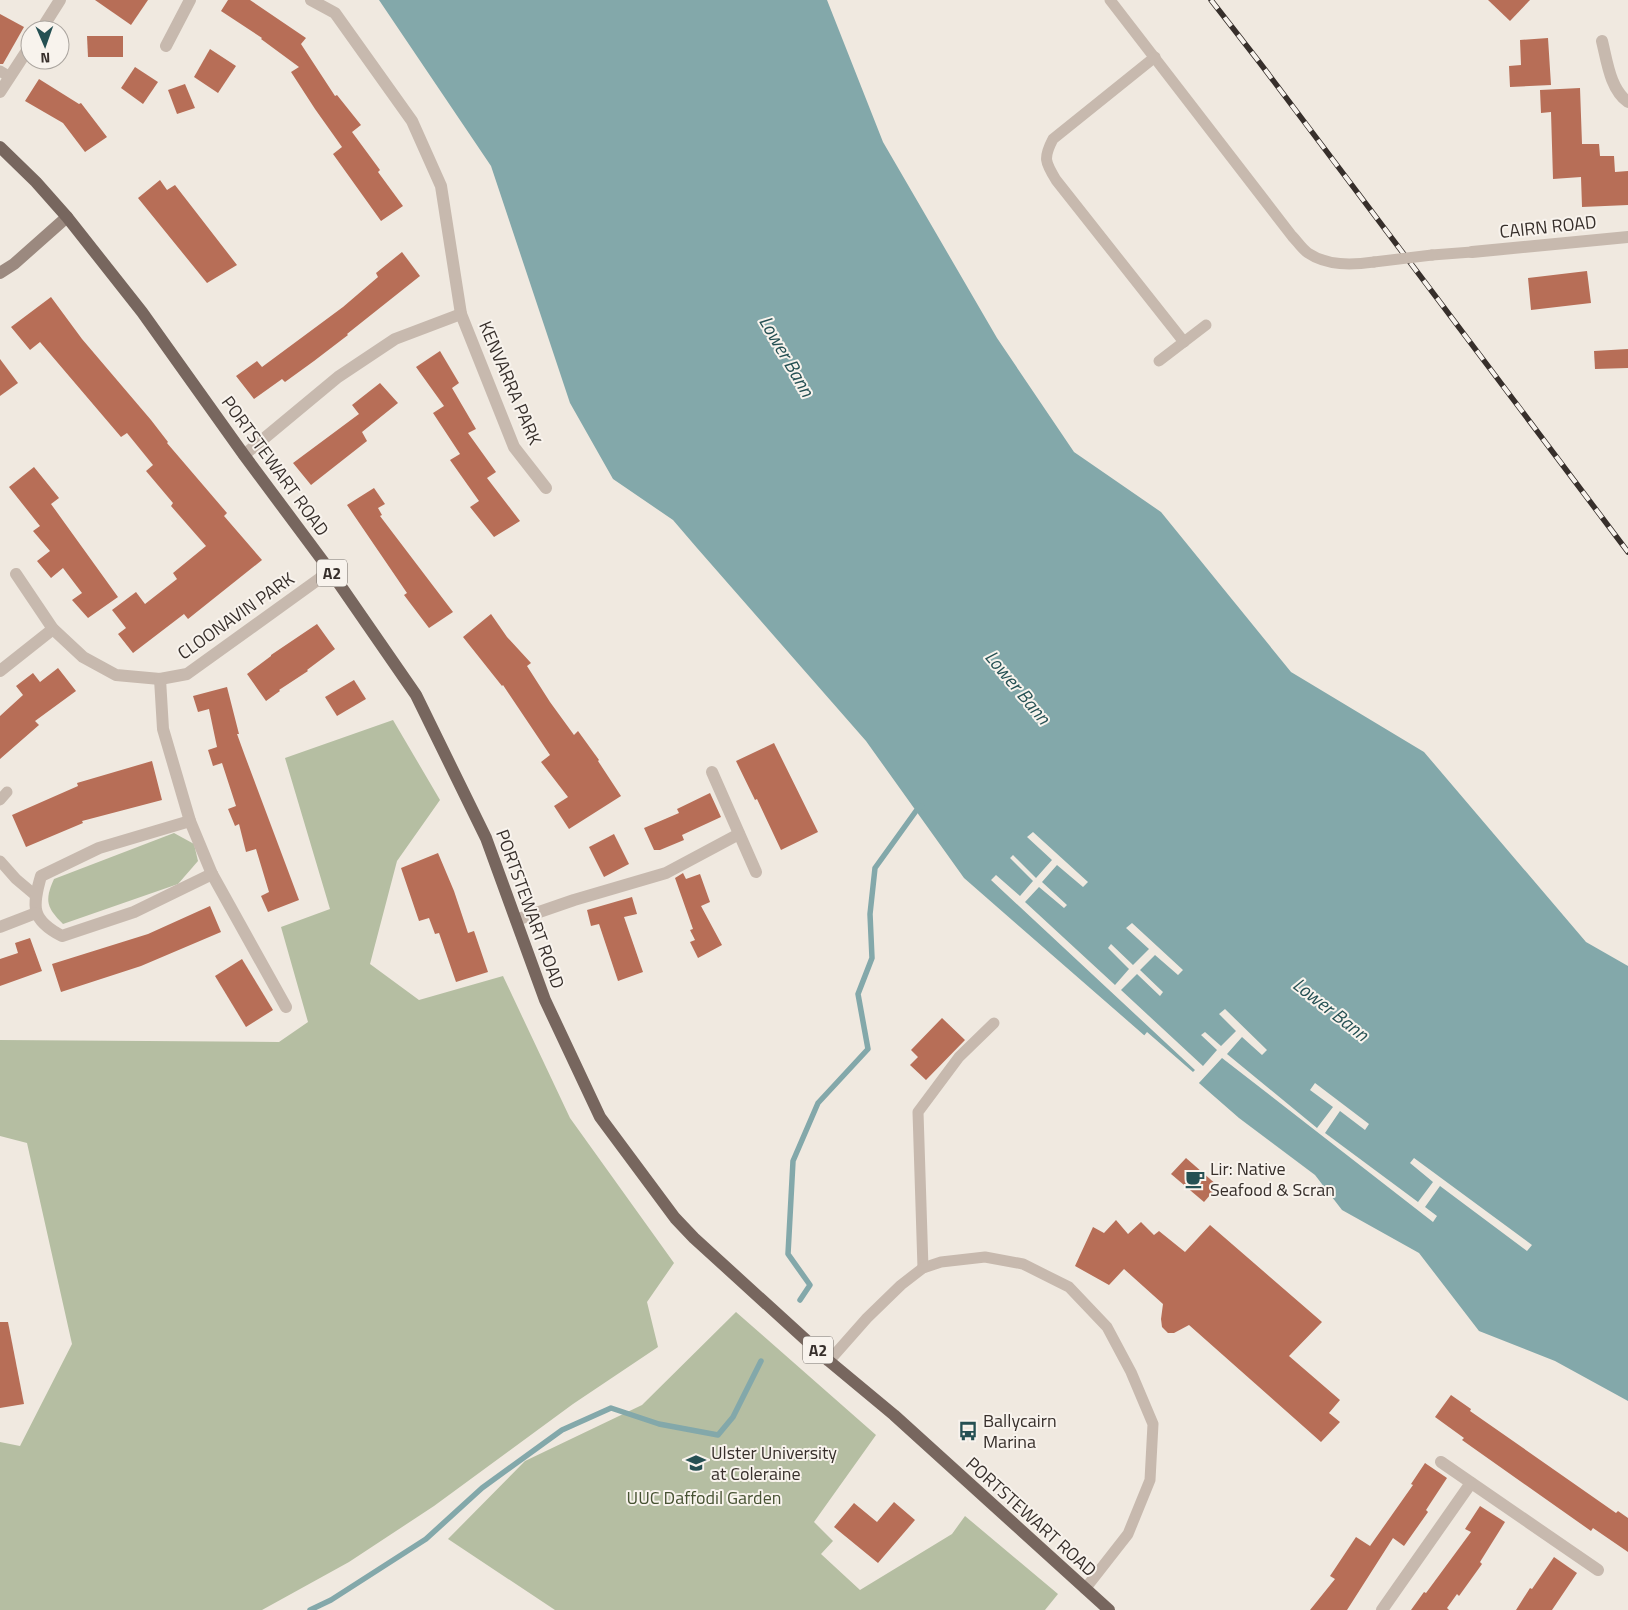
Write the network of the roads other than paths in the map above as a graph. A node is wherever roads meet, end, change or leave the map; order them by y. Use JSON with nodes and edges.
{"nodes":[{"id":1,"x":60,"y":0,"type":"edge"},
{"id":2,"x":190,"y":0,"type":"edge"},
{"id":3,"x":311,"y":0,"type":"edge"},
{"id":4,"x":1110,"y":0,"type":"edge"},
{"id":5,"x":47,"y":20,"type":"edge"},
{"id":6,"x":1602,"y":41,"type":"dead end"},
{"id":7,"x":166,"y":46,"type":"dead end"},
{"id":8,"x":20,"y":57,"type":"edge"},
{"id":9,"x":1155,"y":57,"type":"junction"},
{"id":10,"x":5,"y":74,"type":"edge"},
{"id":11,"x":0,"y":92,"type":"edge"},
{"id":12,"x":1628,"y":102,"type":"edge"},
{"id":13,"x":0,"y":147,"type":"edge"},
{"id":14,"x":67,"y":217,"type":"junction"},
{"id":15,"x":1628,"y":237,"type":"edge"},
{"id":16,"x":1472,"y":252,"type":"joint"},
{"id":17,"x":0,"y":273,"type":"edge"},
{"id":18,"x":461,"y":314,"type":"junction"},
{"id":19,"x":1206,"y":325,"type":"dead end"},
{"id":20,"x":1184,"y":342,"type":"junction"},
{"id":21,"x":1159,"y":361,"type":"dead end"},
{"id":22,"x":244,"y":455,"type":"junction"},
{"id":23,"x":546,"y":488,"type":"dead end"},
{"id":24,"x":331,"y":572,"type":"junction"},
{"id":25,"x":16,"y":574,"type":"dead end"},
{"id":26,"x":53,"y":629,"type":"junction"},
{"id":27,"x":0,"y":671,"type":"edge"},
{"id":28,"x":160,"y":680,"type":"junction"},
{"id":29,"x":712,"y":772,"type":"dead end"},
{"id":30,"x":190,"y":821,"type":"junction"},
{"id":31,"x":739,"y":834,"type":"junction"},
{"id":32,"x":0,"y":860,"type":"edge"},
{"id":33,"x":756,"y":872,"type":"dead end"},
{"id":34,"x":212,"y":874,"type":"junction"},
{"id":35,"x":35,"y":895,"type":"junction"},
{"id":36,"x":36,"y":913,"type":"junction"},
{"id":37,"x":516,"y":920,"type":"junction"},
{"id":38,"x":0,"y":927,"type":"edge"},
{"id":39,"x":286,"y":1007,"type":"dead end"},
{"id":40,"x":994,"y":1023,"type":"dead end"},
{"id":41,"x":923,"y":1268,"type":"junction"},
{"id":42,"x":829,"y":1360,"type":"junction"},
{"id":43,"x":1441,"y":1462,"type":"dead end"},
{"id":44,"x":1472,"y":1483,"type":"junction"},
{"id":45,"x":1598,"y":1570,"type":"dead end"},
{"id":46,"x":1085,"y":1589,"type":"junction"},
{"id":47,"x":1109,"y":1610,"type":"edge"},
{"id":48,"x":1382,"y":1610,"type":"edge"}],
"edges":[{"from":1,"to":5,"type":"street"},
{"from":2,"to":7,"type":"street"},
{"from":3,"to":18,"type":"street","name":"KENVARRA PARK"},
{"from":4,"to":9,"type":"lane"},
{"from":6,"to":12,"type":"street"},
{"from":8,"to":10,"type":"street"},
{"from":9,"to":16,"type":"lane","bridge":true},
{"from":9,"to":20,"type":"lane"},
{"from":10,"to":11,"type":"street"},
{"from":13,"to":14,"type":"main road","name":"PORTSTEWART ROAD","number":"A2"},
{"from":14,"to":17,"type":"street"},
{"from":14,"to":22,"type":"main road","name":"PORTSTEWART ROAD","number":"A2"},
{"from":15,"to":16,"type":"street","name":"CAIRN ROAD"},
{"from":18,"to":22,"type":"street","name":"KENVARRA PARK"},
{"from":18,"to":23,"type":"street","name":"KENVARRA PARK"},
{"from":19,"to":20,"type":"lane"},
{"from":20,"to":21,"type":"lane"},
{"from":22,"to":24,"type":"main road","name":"PORTSTEWART ROAD","number":"A2"},
{"from":24,"to":28,"type":"street","name":"CLOONAVIN PARK"},
{"from":24,"to":37,"type":"main road","name":"PORTSTEWART ROAD","number":"A2"},
{"from":25,"to":26,"type":"street","name":"CLOONAVIN PARK"},
{"from":26,"to":27,"type":"street"},
{"from":26,"to":28,"type":"street","name":"CLOONAVIN PARK"},
{"from":28,"to":30,"type":"street"},
{"from":29,"to":31,"type":"street"},
{"from":30,"to":34,"type":"street"},
{"from":30,"to":35,"type":"street"},
{"from":31,"to":33,"type":"street"},
{"from":31,"to":37,"type":"street"},
{"from":32,"to":35,"type":"lane"},
{"from":34,"to":36,"type":"street"},
{"from":34,"to":39,"type":"street"},
{"from":35,"to":36,"type":"street"},
{"from":36,"to":38,"type":"street"},
{"from":37,"to":42,"type":"main road","name":"PORTSTEWART ROAD","number":"A2"},
{"from":40,"to":41,"type":"lane"},
{"from":41,"to":42,"type":"lane"},
{"from":41,"to":46,"type":"lane"},
{"from":42,"to":46,"type":"main road","name":"PORTSTEWART ROAD","number":"A2"},
{"from":43,"to":44,"type":"street"},
{"from":44,"to":45,"type":"street"},
{"from":44,"to":48,"type":"street"},
{"from":46,"to":47,"type":"main road","name":"PORTSTEWART ROAD","number":"A2"}]}
